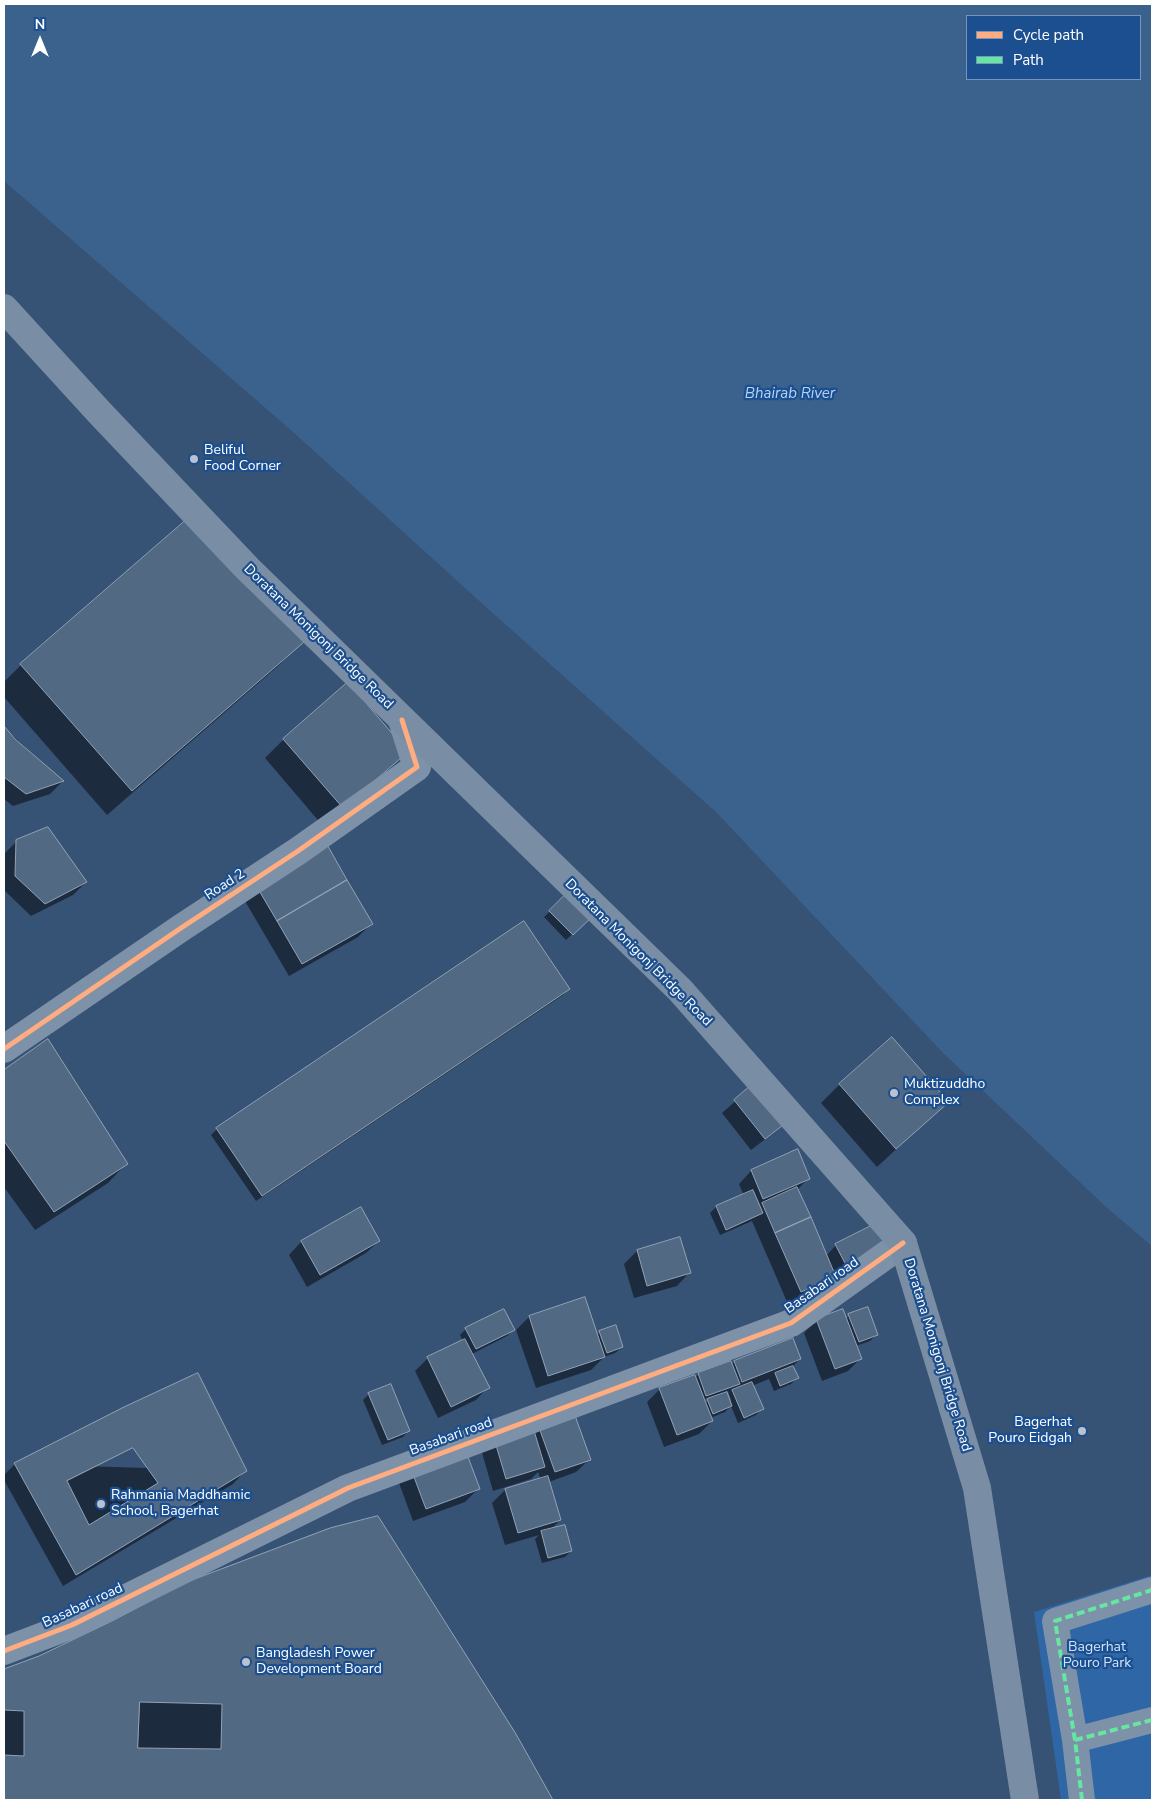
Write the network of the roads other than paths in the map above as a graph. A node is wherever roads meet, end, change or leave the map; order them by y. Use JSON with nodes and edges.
{"nodes":[{"id":1,"x":4,"y":308,"type":"edge"},
{"id":2,"x":402,"y":720,"type":"junction"},
{"id":3,"x":4,"y":1049,"type":"edge"},
{"id":4,"x":903,"y":1243,"type":"junction"},
{"id":5,"x":1152,"y":1590,"type":"edge"},
{"id":6,"x":4,"y":1651,"type":"edge"},
{"id":7,"x":1152,"y":1720,"type":"edge"},
{"id":8,"x":1075,"y":1740,"type":"junction"},
{"id":9,"x":1025,"y":1800,"type":"edge"},
{"id":10,"x":1082,"y":1800,"type":"edge"}],
"edges":[{"from":1,"to":2,"type":"main road","name":"Doratana Monigonj Bridge Road"},
{"from":2,"to":3,"type":"street","name":"Road 2"},
{"from":2,"to":4,"type":"main road","name":"Doratana Monigonj Bridge Road"},
{"from":4,"to":6,"type":"street","name":"Basabari road"},
{"from":4,"to":9,"type":"main road","name":"Doratana Monigonj Bridge Road"},
{"from":5,"to":8,"type":"street"},
{"from":7,"to":8,"type":"street"},
{"from":8,"to":10,"type":"street"}]}
